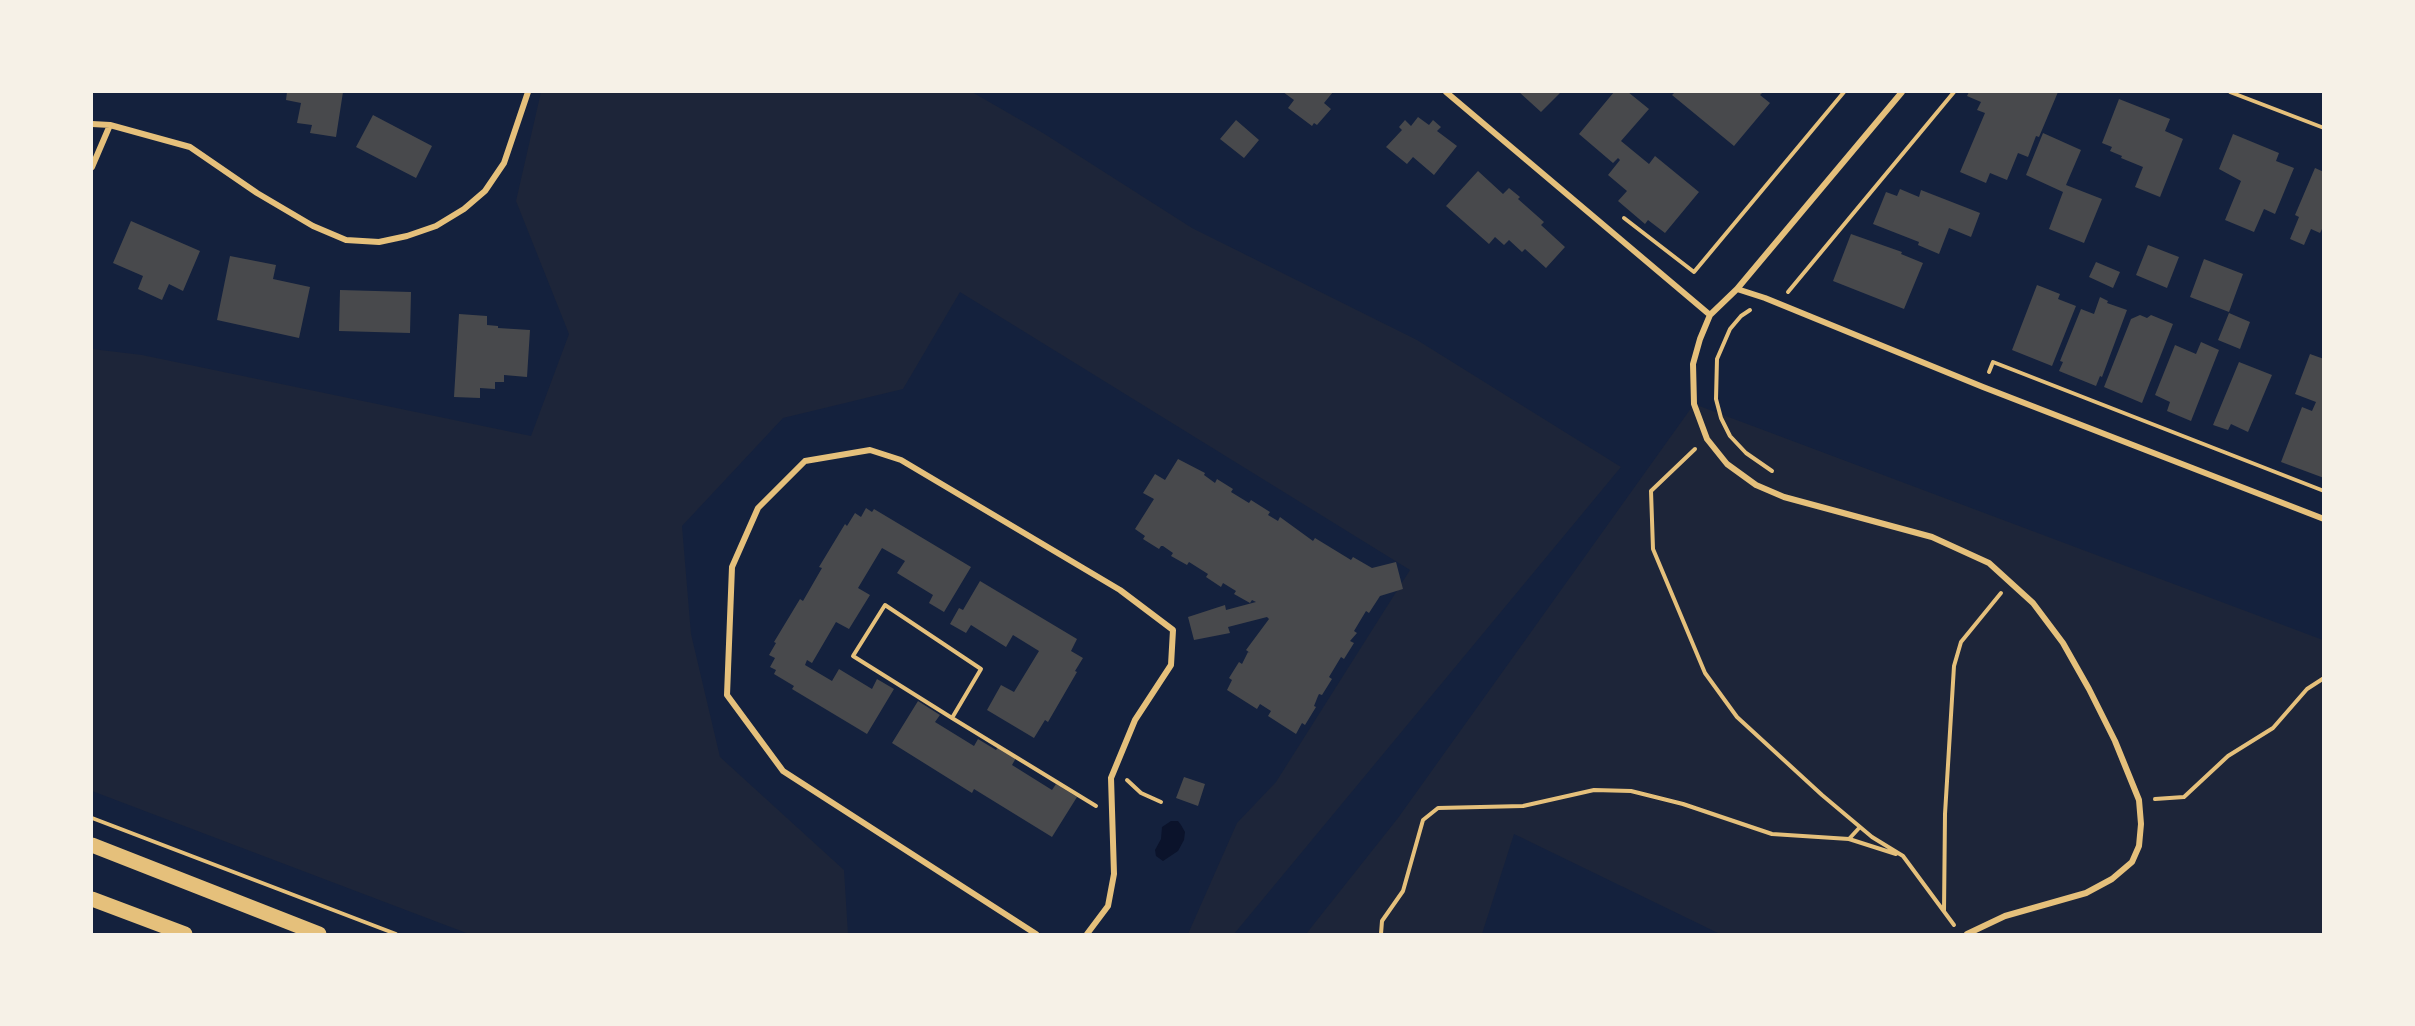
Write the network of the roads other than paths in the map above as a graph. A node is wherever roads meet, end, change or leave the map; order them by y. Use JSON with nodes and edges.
{"nodes":[{"id":1,"x":528,"y":92,"type":"edge"},
{"id":2,"x":1446,"y":92,"type":"edge"},
{"id":3,"x":1902,"y":92,"type":"edge"},
{"id":4,"x":92,"y":124,"type":"edge"},
{"id":5,"x":110,"y":125,"type":"junction"},
{"id":6,"x":92,"y":166,"type":"edge"},
{"id":7,"x":1737,"y":289,"type":"junction"},
{"id":8,"x":1710,"y":315,"type":"junction"},
{"id":9,"x":2324,"y":519,"type":"edge"},
{"id":10,"x":92,"y":845,"type":"edge"},
{"id":11,"x":92,"y":899,"type":"edge"},
{"id":12,"x":185,"y":934,"type":"edge"},
{"id":13,"x":319,"y":934,"type":"edge"},
{"id":14,"x":1036,"y":934,"type":"edge"},
{"id":15,"x":1087,"y":934,"type":"edge"},
{"id":16,"x":1967,"y":934,"type":"edge"}],
"edges":[{"from":1,"to":5,"type":"street"},
{"from":2,"to":8,"type":"street"},
{"from":3,"to":7,"type":"street"},
{"from":4,"to":5,"type":"street"},
{"from":5,"to":6,"type":"street"},
{"from":7,"to":8,"type":"street"},
{"from":7,"to":9,"type":"street"},
{"from":8,"to":16,"type":"street"},
{"from":10,"to":13,"type":"main road"},
{"from":11,"to":12,"type":"main road"},
{"from":14,"to":15,"type":"street"}]}
